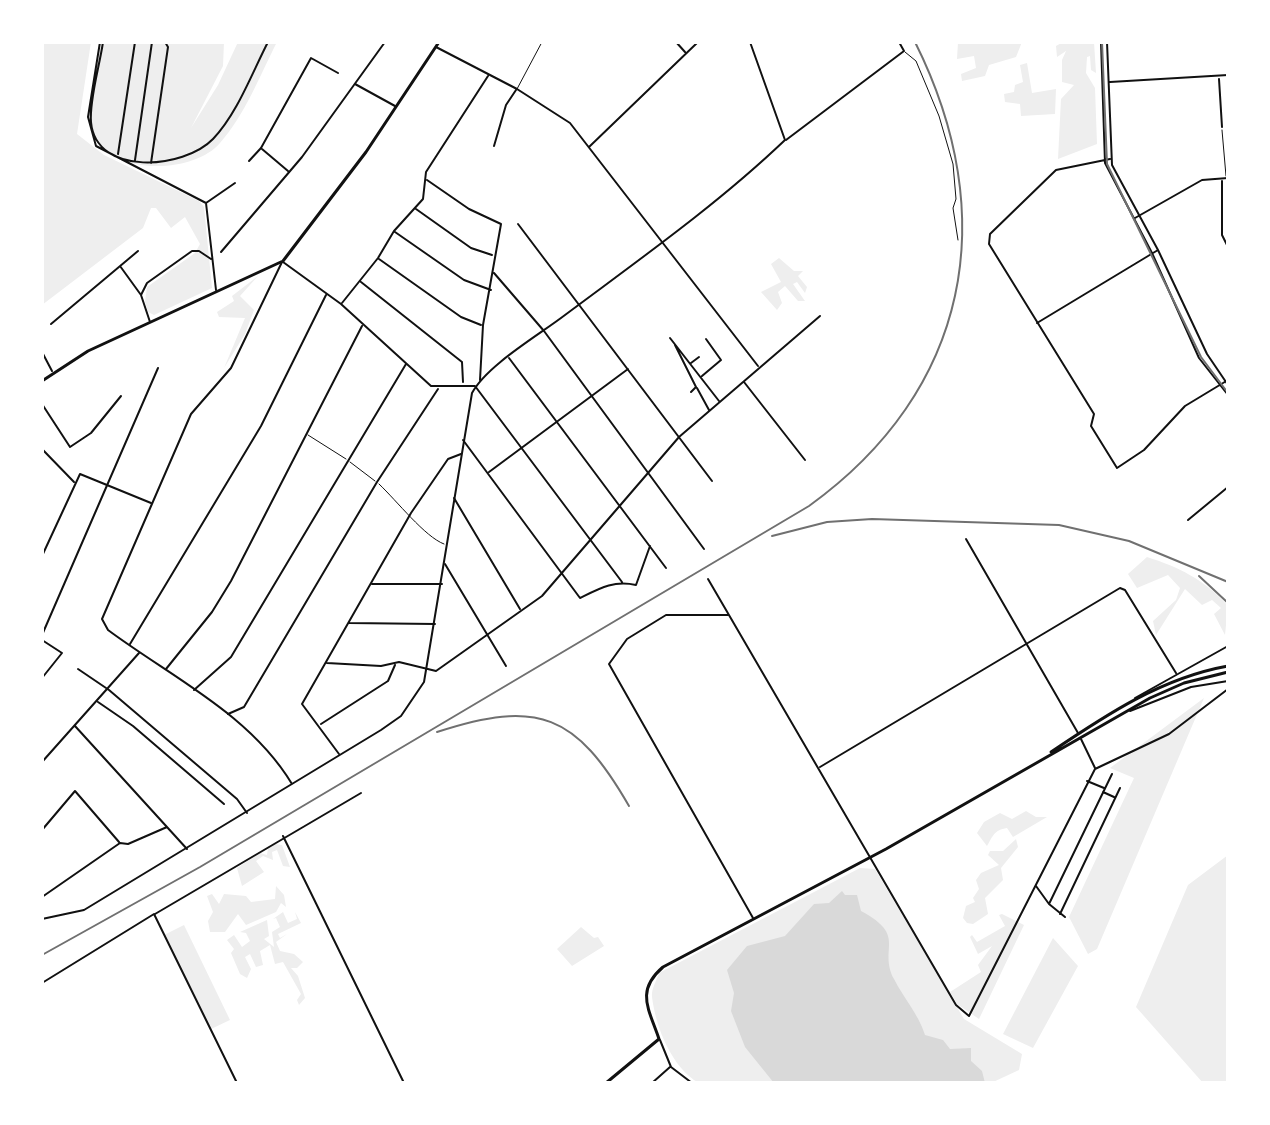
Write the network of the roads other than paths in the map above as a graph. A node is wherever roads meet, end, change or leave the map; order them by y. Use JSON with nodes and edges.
{"nodes":[{"id":1,"x":101,"y":42,"type":"edge"},
{"id":2,"x":135,"y":42,"type":"edge"},
{"id":3,"x":152,"y":42,"type":"edge"},
{"id":4,"x":165,"y":42,"type":"edge"},
{"id":5,"x":268,"y":42,"type":"edge"},
{"id":6,"x":385,"y":42,"type":"edge"},
{"id":7,"x":542,"y":42,"type":"edge"},
{"id":8,"x":676,"y":42,"type":"edge"},
{"id":9,"x":698,"y":42,"type":"edge"},
{"id":10,"x":750,"y":42,"type":"edge"},
{"id":11,"x":899,"y":42,"type":"edge"},
{"id":12,"x":1101,"y":42,"type":"edge"},
{"id":13,"x":1107,"y":42,"type":"edge"},
{"id":14,"x":437,"y":44,"type":"edge"},
{"id":15,"x":904,"y":51,"type":"junction"},
{"id":16,"x":686,"y":53,"type":"junction"},
{"id":17,"x":338,"y":73,"type":"dead end"},
{"id":18,"x":488,"y":75,"type":"junction"},
{"id":19,"x":1228,"y":75,"type":"edge"},
{"id":20,"x":1217,"y":78,"type":"junction"},
{"id":21,"x":1108,"y":82,"type":"junction"},
{"id":22,"x":355,"y":84,"type":"junction"},
{"id":23,"x":517,"y":89,"type":"junction"},
{"id":24,"x":396,"y":106,"type":"junction"},
{"id":25,"x":1222,"y":128,"type":"joint"},
{"id":26,"x":785,"y":140,"type":"junction"},
{"id":27,"x":494,"y":146,"type":"dead end"},
{"id":28,"x":589,"y":147,"type":"junction"},
{"id":29,"x":261,"y":148,"type":"junction"},
{"id":30,"x":118,"y":155,"type":"junction"},
{"id":31,"x":1110,"y":159,"type":"junction"},
{"id":32,"x":1104,"y":160,"type":"junction"},
{"id":33,"x":135,"y":161,"type":"junction"},
{"id":34,"x":249,"y":161,"type":"dead end"},
{"id":35,"x":151,"y":164,"type":"junction"},
{"id":36,"x":289,"y":172,"type":"junction"},
{"id":37,"x":1227,"y":178,"type":"edge"},
{"id":38,"x":426,"y":179,"type":"junction"},
{"id":39,"x":1222,"y":179,"type":"junction"},
{"id":40,"x":235,"y":183,"type":"dead end"},
{"id":41,"x":435,"y":186,"type":"junction"},
{"id":42,"x":426,"y":191,"type":"junction"},
{"id":43,"x":206,"y":203,"type":"junction"},
{"id":44,"x":415,"y":209,"type":"junction"},
{"id":45,"x":1140,"y":215,"type":"junction"},
{"id":46,"x":1134,"y":219,"type":"junction"},
{"id":47,"x":518,"y":224,"type":"dead end"},
{"id":48,"x":394,"y":231,"type":"junction"},
{"id":49,"x":958,"y":240,"type":"dead end"},
{"id":50,"x":661,"y":242,"type":"junction"},
{"id":51,"x":1228,"y":247,"type":"edge"},
{"id":52,"x":1158,"y":250,"type":"junction"},
{"id":53,"x":138,"y":251,"type":"dead end"},
{"id":54,"x":221,"y":252,"type":"dead end"},
{"id":55,"x":1152,"y":253,"type":"junction"},
{"id":56,"x":494,"y":255,"type":"junction"},
{"id":57,"x":378,"y":258,"type":"junction"},
{"id":58,"x":213,"y":261,"type":"junction"},
{"id":59,"x":283,"y":261,"type":"junction"},
{"id":60,"x":119,"y":265,"type":"junction"},
{"id":61,"x":494,"y":273,"type":"junction"},
{"id":62,"x":360,"y":281,"type":"junction"},
{"id":63,"x":491,"y":290,"type":"junction"},
{"id":64,"x":216,"y":292,"type":"junction"},
{"id":65,"x":327,"y":294,"type":"junction"},
{"id":66,"x":141,"y":295,"type":"junction"},
{"id":67,"x":341,"y":304,"type":"junction"},
{"id":68,"x":580,"y":304,"type":"junction"},
{"id":69,"x":820,"y":316,"type":"dead end"},
{"id":70,"x":150,"y":322,"type":"junction"},
{"id":71,"x":1036,"y":323,"type":"junction"},
{"id":72,"x":51,"y":324,"type":"dead end"},
{"id":73,"x":363,"y":324,"type":"junction"},
{"id":74,"x":483,"y":325,"type":"junction"},
{"id":75,"x":544,"y":331,"type":"junction"},
{"id":76,"x":670,"y":338,"type":"dead end"},
{"id":77,"x":706,"y":339,"type":"dead end"},
{"id":78,"x":675,"y":343,"type":"junction"},
{"id":79,"x":42,"y":352,"type":"edge"},
{"id":80,"x":699,"y":357,"type":"dead end"},
{"id":81,"x":509,"y":358,"type":"junction"},
{"id":82,"x":406,"y":363,"type":"junction"},
{"id":83,"x":691,"y":364,"type":"junction"},
{"id":84,"x":759,"y":367,"type":"junction"},
{"id":85,"x":158,"y":368,"type":"dead end"},
{"id":86,"x":628,"y":369,"type":"junction"},
{"id":87,"x":53,"y":372,"type":"junction"},
{"id":88,"x":701,"y":377,"type":"junction"},
{"id":89,"x":42,"y":381,"type":"edge"},
{"id":90,"x":480,"y":381,"type":"junction"},
{"id":91,"x":743,"y":381,"type":"junction"},
{"id":92,"x":1227,"y":382,"type":"edge"},
{"id":93,"x":463,"y":385,"type":"junction"},
{"id":94,"x":475,"y":386,"type":"junction"},
{"id":95,"x":1221,"y":386,"type":"junction"},
{"id":96,"x":696,"y":387,"type":"junction"},
{"id":97,"x":438,"y":388,"type":"junction"},
{"id":98,"x":691,"y":392,"type":"dead end"},
{"id":99,"x":1228,"y":395,"type":"edge"},
{"id":100,"x":121,"y":396,"type":"dead end"},
{"id":101,"x":592,"y":397,"type":"junction"},
{"id":102,"x":720,"y":402,"type":"junction"},
{"id":103,"x":42,"y":404,"type":"edge"},
{"id":104,"x":709,"y":411,"type":"junction"},
{"id":105,"x":557,"y":422,"type":"junction"},
{"id":106,"x":308,"y":435,"type":"junction"},
{"id":107,"x":679,"y":437,"type":"junction"},
{"id":108,"x":463,"y":440,"type":"junction"},
{"id":109,"x":522,"y":447,"type":"junction"},
{"id":110,"x":42,"y":449,"type":"edge"},
{"id":111,"x":461,"y":454,"type":"junction"},
{"id":112,"x":347,"y":459,"type":"junction"},
{"id":113,"x":805,"y":460,"type":"dead end"},
{"id":114,"x":488,"y":473,"type":"junction"},
{"id":115,"x":648,"y":473,"type":"junction"},
{"id":116,"x":712,"y":481,"type":"dead end"},
{"id":117,"x":74,"y":482,"type":"junction"},
{"id":118,"x":377,"y":482,"type":"junction"},
{"id":119,"x":107,"y":486,"type":"junction"},
{"id":120,"x":1228,"y":487,"type":"edge"},
{"id":121,"x":454,"y":498,"type":"junction"},
{"id":122,"x":151,"y":503,"type":"junction"},
{"id":123,"x":620,"y":506,"type":"junction"},
{"id":124,"x":411,"y":513,"type":"junction"},
{"id":125,"x":1188,"y":520,"type":"dead end"},
{"id":126,"x":591,"y":539,"type":"junction"},
{"id":127,"x":966,"y":539,"type":"dead end"},
{"id":128,"x":447,"y":545,"type":"junction"},
{"id":129,"x":650,"y":546,"type":"junction"},
{"id":130,"x":704,"y":549,"type":"dead end"},
{"id":131,"x":42,"y":556,"type":"edge"},
{"id":132,"x":444,"y":563,"type":"junction"},
{"id":133,"x":666,"y":568,"type":"dead end"},
{"id":134,"x":562,"y":573,"type":"junction"},
{"id":135,"x":708,"y":579,"type":"dead end"},
{"id":136,"x":622,"y":582,"type":"junction"},
{"id":137,"x":370,"y":584,"type":"junction"},
{"id":138,"x":442,"y":584,"type":"junction"},
{"id":139,"x":521,"y":610,"type":"junction"},
{"id":140,"x":729,"y":615,"type":"junction"},
{"id":141,"x":349,"y":623,"type":"junction"},
{"id":142,"x":435,"y":624,"type":"junction"},
{"id":143,"x":42,"y":635,"type":"edge"},
{"id":144,"x":488,"y":635,"type":"junction"},
{"id":145,"x":42,"y":640,"type":"edge"},
{"id":146,"x":1027,"y":644,"type":"junction"},
{"id":147,"x":129,"y":645,"type":"junction"},
{"id":148,"x":1228,"y":646,"type":"edge"},
{"id":149,"x":139,"y":652,"type":"junction"},
{"id":150,"x":331,"y":655,"type":"junction"},
{"id":151,"x":327,"y":663,"type":"junction"},
{"id":152,"x":334,"y":663,"type":"junction"},
{"id":153,"x":396,"y":663,"type":"junction"},
{"id":154,"x":506,"y":666,"type":"dead end"},
{"id":155,"x":1228,"y":666,"type":"edge"},
{"id":156,"x":78,"y":669,"type":"dead end"},
{"id":157,"x":165,"y":670,"type":"junction"},
{"id":158,"x":427,"y":671,"type":"junction"},
{"id":159,"x":1228,"y":672,"type":"edge"},
{"id":160,"x":1176,"y":673,"type":"junction"},
{"id":161,"x":42,"y":678,"type":"edge"},
{"id":162,"x":1228,"y":681,"type":"edge"},
{"id":163,"x":1228,"y":689,"type":"edge"},
{"id":164,"x":109,"y":690,"type":"junction"},
{"id":165,"x":194,"y":690,"type":"junction"},
{"id":166,"x":1131,"y":701,"type":"junction"},
{"id":167,"x":98,"y":702,"type":"junction"},
{"id":168,"x":1129,"y":711,"type":"junction"},
{"id":169,"x":227,"y":714,"type":"junction"},
{"id":170,"x":319,"y":725,"type":"junction"},
{"id":171,"x":75,"y":726,"type":"junction"},
{"id":172,"x":1078,"y":734,"type":"junction"},
{"id":173,"x":1081,"y":739,"type":"junction"},
{"id":174,"x":339,"y":754,"type":"junction"},
{"id":175,"x":1041,"y":759,"type":"junction"},
{"id":176,"x":42,"y":762,"type":"edge"},
{"id":177,"x":819,"y":768,"type":"junction"},
{"id":178,"x":1095,"y":769,"type":"junction"},
{"id":179,"x":1112,"y":774,"type":"dead end"},
{"id":180,"x":1087,"y":781,"type":"junction"},
{"id":181,"x":292,"y":784,"type":"junction"},
{"id":182,"x":1120,"y":788,"type":"dead end"},
{"id":183,"x":1104,"y":790,"type":"junction"},
{"id":184,"x":361,"y":793,"type":"dead end"},
{"id":185,"x":1115,"y":798,"type":"junction"},
{"id":186,"x":224,"y":804,"type":"dead end"},
{"id":187,"x":247,"y":813,"type":"junction"},
{"id":188,"x":167,"y":827,"type":"junction"},
{"id":189,"x":42,"y":830,"type":"edge"},
{"id":190,"x":283,"y":836,"type":"junction"},
{"id":191,"x":120,"y":843,"type":"junction"},
{"id":192,"x":187,"y":849,"type":"junction"},
{"id":193,"x":872,"y":856,"type":"junction"},
{"id":194,"x":1035,"y":885,"type":"junction"},
{"id":195,"x":42,"y":897,"type":"edge"},
{"id":196,"x":1049,"y":904,"type":"junction"},
{"id":197,"x":154,"y":914,"type":"junction"},
{"id":198,"x":1060,"y":914,"type":"junction"},
{"id":199,"x":1065,"y":917,"type":"dead end"},
{"id":200,"x":753,"y":918,"type":"junction"},
{"id":201,"x":42,"y":919,"type":"edge"},
{"id":202,"x":42,"y":983,"type":"edge"},
{"id":203,"x":659,"y":1039,"type":"junction"},
{"id":204,"x":671,"y":1067,"type":"junction"},
{"id":205,"x":237,"y":1083,"type":"edge"},
{"id":206,"x":404,"y":1083,"type":"edge"},
{"id":207,"x":606,"y":1083,"type":"edge"},
{"id":208,"x":652,"y":1083,"type":"edge"},
{"id":209,"x":692,"y":1083,"type":"edge"}],
"edges":[{"from":1,"to":30,"type":"street"},
{"from":1,"to":43,"type":"street"},
{"from":2,"to":30,"type":"street"},
{"from":3,"to":33,"type":"street"},
{"from":4,"to":35,"type":"street"},
{"from":5,"to":35,"type":"street"},
{"from":6,"to":22,"type":"street"},
{"from":7,"to":23,"type":"lane"},
{"from":8,"to":16,"type":"street"},
{"from":9,"to":16,"type":"street"},
{"from":10,"to":26,"type":"street"},
{"from":11,"to":15,"type":"street"},
{"from":12,"to":32,"type":"street"},
{"from":13,"to":21,"type":"street"},
{"from":14,"to":18,"type":"street"},
{"from":14,"to":24,"type":"main road"},
{"from":15,"to":26,"type":"street"},
{"from":15,"to":49,"type":"lane"},
{"from":16,"to":28,"type":"street"},
{"from":17,"to":29,"type":"street"},
{"from":18,"to":23,"type":"street"},
{"from":18,"to":38,"type":"street"},
{"from":19,"to":20,"type":"street"},
{"from":20,"to":21,"type":"street"},
{"from":20,"to":25,"type":"street"},
{"from":21,"to":31,"type":"street"},
{"from":22,"to":24,"type":"street"},
{"from":22,"to":36,"type":"street"},
{"from":23,"to":27,"type":"street"},
{"from":23,"to":28,"type":"street"},
{"from":24,"to":59,"type":"main road"},
{"from":25,"to":37,"type":"lane"},
{"from":26,"to":50,"type":"street"},
{"from":28,"to":50,"type":"street"},
{"from":29,"to":34,"type":"street"},
{"from":29,"to":36,"type":"street"},
{"from":30,"to":33,"type":"street"},
{"from":31,"to":32,"type":"street"},
{"from":31,"to":45,"type":"street"},
{"from":32,"to":46,"type":"street"},
{"from":32,"to":71,"type":"street"},
{"from":33,"to":35,"type":"street"},
{"from":36,"to":54,"type":"street"},
{"from":37,"to":39,"type":"street"},
{"from":38,"to":41,"type":"street"},
{"from":38,"to":42,"type":"street"},
{"from":39,"to":45,"type":"street"},
{"from":39,"to":51,"type":"street"},
{"from":40,"to":43,"type":"street"},
{"from":41,"to":42,"type":"street"},
{"from":41,"to":56,"type":"street"},
{"from":42,"to":44,"type":"street"},
{"from":43,"to":58,"type":"street"},
{"from":44,"to":48,"type":"street"},
{"from":44,"to":56,"type":"street"},
{"from":45,"to":46,"type":"street"},
{"from":45,"to":52,"type":"street"},
{"from":46,"to":55,"type":"street"},
{"from":47,"to":68,"type":"street"},
{"from":48,"to":57,"type":"street"},
{"from":48,"to":63,"type":"street"},
{"from":50,"to":68,"type":"street"},
{"from":50,"to":84,"type":"street"},
{"from":52,"to":55,"type":"street"},
{"from":52,"to":92,"type":"street"},
{"from":53,"to":60,"type":"street"},
{"from":55,"to":71,"type":"street"},
{"from":55,"to":95,"type":"street"},
{"from":56,"to":61,"type":"street"},
{"from":57,"to":62,"type":"street"},
{"from":57,"to":74,"type":"street"},
{"from":58,"to":64,"type":"street"},
{"from":58,"to":66,"type":"street"},
{"from":59,"to":64,"type":"main road"},
{"from":59,"to":65,"type":"street"},
{"from":59,"to":122,"type":"street"},
{"from":60,"to":66,"type":"street"},
{"from":60,"to":72,"type":"street"},
{"from":61,"to":63,"type":"street"},
{"from":61,"to":75,"type":"street"},
{"from":62,"to":67,"type":"street"},
{"from":62,"to":93,"type":"street"},
{"from":63,"to":74,"type":"street"},
{"from":64,"to":70,"type":"main road"},
{"from":65,"to":67,"type":"street"},
{"from":65,"to":147,"type":"street"},
{"from":66,"to":70,"type":"street"},
{"from":67,"to":73,"type":"street"},
{"from":68,"to":75,"type":"street"},
{"from":68,"to":86,"type":"street"},
{"from":69,"to":84,"type":"street"},
{"from":70,"to":87,"type":"main road"},
{"from":71,"to":95,"type":"street"},
{"from":73,"to":82,"type":"street"},
{"from":73,"to":106,"type":"street"},
{"from":74,"to":90,"type":"street"},
{"from":75,"to":81,"type":"street"},
{"from":75,"to":101,"type":"street"},
{"from":76,"to":78,"type":"street"},
{"from":77,"to":88,"type":"street"},
{"from":78,"to":83,"type":"street"},
{"from":78,"to":96,"type":"street"},
{"from":79,"to":87,"type":"street"},
{"from":80,"to":83,"type":"street"},
{"from":81,"to":90,"type":"street"},
{"from":81,"to":105,"type":"street"},
{"from":82,"to":97,"type":"street"},
{"from":82,"to":112,"type":"street"},
{"from":83,"to":88,"type":"street"},
{"from":84,"to":91,"type":"street"},
{"from":85,"to":119,"type":"street"},
{"from":86,"to":101,"type":"street"},
{"from":86,"to":107,"type":"street"},
{"from":87,"to":89,"type":"main road"},
{"from":88,"to":102,"type":"street"},
{"from":90,"to":94,"type":"street"},
{"from":91,"to":102,"type":"street"},
{"from":91,"to":113,"type":"street"},
{"from":92,"to":95,"type":"street"},
{"from":93,"to":94,"type":"street"},
{"from":93,"to":97,"type":"street"},
{"from":94,"to":108,"type":"street"},
{"from":94,"to":109,"type":"street"},
{"from":95,"to":99,"type":"street"},
{"from":96,"to":98,"type":"street"},
{"from":96,"to":104,"type":"street"},
{"from":97,"to":118,"type":"street"},
{"from":100,"to":103,"type":"street"},
{"from":101,"to":105,"type":"street"},
{"from":101,"to":115,"type":"street"},
{"from":102,"to":104,"type":"street"},
{"from":104,"to":107,"type":"street"},
{"from":105,"to":109,"type":"street"},
{"from":105,"to":123,"type":"street"},
{"from":106,"to":112,"type":"lane"},
{"from":106,"to":157,"type":"street"},
{"from":107,"to":115,"type":"street"},
{"from":107,"to":116,"type":"street"},
{"from":108,"to":111,"type":"street"},
{"from":108,"to":114,"type":"street"},
{"from":109,"to":114,"type":"street"},
{"from":109,"to":126,"type":"street"},
{"from":110,"to":117,"type":"street"},
{"from":111,"to":121,"type":"street"},
{"from":111,"to":124,"type":"street"},
{"from":112,"to":118,"type":"lane"},
{"from":112,"to":165,"type":"street"},
{"from":114,"to":134,"type":"street"},
{"from":115,"to":123,"type":"street"},
{"from":115,"to":130,"type":"street"},
{"from":117,"to":119,"type":"street"},
{"from":117,"to":131,"type":"street"},
{"from":118,"to":124,"type":"lane"},
{"from":118,"to":169,"type":"street"},
{"from":119,"to":122,"type":"street"},
{"from":119,"to":143,"type":"street"},
{"from":120,"to":125,"type":"street"},
{"from":121,"to":128,"type":"street"},
{"from":121,"to":139,"type":"street"},
{"from":122,"to":147,"type":"street"},
{"from":123,"to":126,"type":"street"},
{"from":123,"to":129,"type":"street"},
{"from":124,"to":128,"type":"lane"},
{"from":124,"to":137,"type":"street"},
{"from":126,"to":134,"type":"street"},
{"from":126,"to":136,"type":"street"},
{"from":127,"to":146,"type":"street"},
{"from":128,"to":132,"type":"street"},
{"from":129,"to":133,"type":"street"},
{"from":129,"to":136,"type":"street"},
{"from":132,"to":138,"type":"street"},
{"from":132,"to":144,"type":"street"},
{"from":134,"to":136,"type":"street"},
{"from":134,"to":139,"type":"street"},
{"from":135,"to":140,"type":"street"},
{"from":137,"to":138,"type":"street"},
{"from":137,"to":141,"type":"street"},
{"from":138,"to":142,"type":"street"},
{"from":139,"to":144,"type":"street"},
{"from":140,"to":177,"type":"street"},
{"from":140,"to":200,"type":"street"},
{"from":141,"to":142,"type":"street"},
{"from":141,"to":150,"type":"street"},
{"from":142,"to":158,"type":"street"},
{"from":144,"to":154,"type":"street"},
{"from":144,"to":158,"type":"street"},
{"from":145,"to":161,"type":"street"},
{"from":146,"to":160,"type":"street"},
{"from":146,"to":172,"type":"street"},
{"from":146,"to":177,"type":"street"},
{"from":147,"to":149,"type":"street"},
{"from":148,"to":160,"type":"street"},
{"from":149,"to":157,"type":"street"},
{"from":149,"to":164,"type":"street"},
{"from":150,"to":151,"type":"street"},
{"from":150,"to":152,"type":"street"},
{"from":151,"to":152,"type":"street"},
{"from":151,"to":170,"type":"street"},
{"from":152,"to":153,"type":"street"},
{"from":153,"to":158,"type":"street"},
{"from":153,"to":170,"type":"street"},
{"from":155,"to":166,"type":"main road"},
{"from":156,"to":164,"type":"street"},
{"from":157,"to":165,"type":"street"},
{"from":158,"to":174,"type":"street"},
{"from":159,"to":168,"type":"main road"},
{"from":160,"to":166,"type":"street"},
{"from":162,"to":168,"type":"street"},
{"from":163,"to":178,"type":"street"},
{"from":164,"to":167,"type":"street"},
{"from":164,"to":187,"type":"street"},
{"from":165,"to":169,"type":"street"},
{"from":166,"to":172,"type":"main road"},
{"from":167,"to":171,"type":"street"},
{"from":167,"to":186,"type":"street"},
{"from":168,"to":173,"type":"main road"},
{"from":169,"to":181,"type":"street"},
{"from":170,"to":174,"type":"street"},
{"from":171,"to":176,"type":"street"},
{"from":171,"to":188,"type":"street"},
{"from":172,"to":173,"type":"main road"},
{"from":172,"to":175,"type":"main road"},
{"from":173,"to":175,"type":"main road"},
{"from":173,"to":178,"type":"street"},
{"from":174,"to":181,"type":"street"},
{"from":175,"to":193,"type":"main road"},
{"from":177,"to":193,"type":"street"},
{"from":178,"to":180,"type":"street"},
{"from":179,"to":183,"type":"street"},
{"from":180,"to":183,"type":"street"},
{"from":180,"to":194,"type":"street"},
{"from":181,"to":187,"type":"street"},
{"from":182,"to":185,"type":"street"},
{"from":183,"to":185,"type":"street"},
{"from":183,"to":196,"type":"street"},
{"from":184,"to":190,"type":"street"},
{"from":185,"to":198,"type":"street"},
{"from":187,"to":192,"type":"street"},
{"from":188,"to":191,"type":"street"},
{"from":188,"to":192,"type":"street"},
{"from":189,"to":191,"type":"street"},
{"from":190,"to":197,"type":"street"},
{"from":190,"to":206,"type":"street"},
{"from":191,"to":195,"type":"street"},
{"from":192,"to":201,"type":"street"},
{"from":193,"to":194,"type":"street"},
{"from":193,"to":200,"type":"main road"},
{"from":194,"to":196,"type":"street"},
{"from":196,"to":198,"type":"street"},
{"from":197,"to":202,"type":"street"},
{"from":197,"to":205,"type":"street"},
{"from":198,"to":199,"type":"street"},
{"from":200,"to":203,"type":"main road"},
{"from":203,"to":204,"type":"street"},
{"from":203,"to":207,"type":"main road"},
{"from":204,"to":208,"type":"street"},
{"from":204,"to":209,"type":"street"}]}
